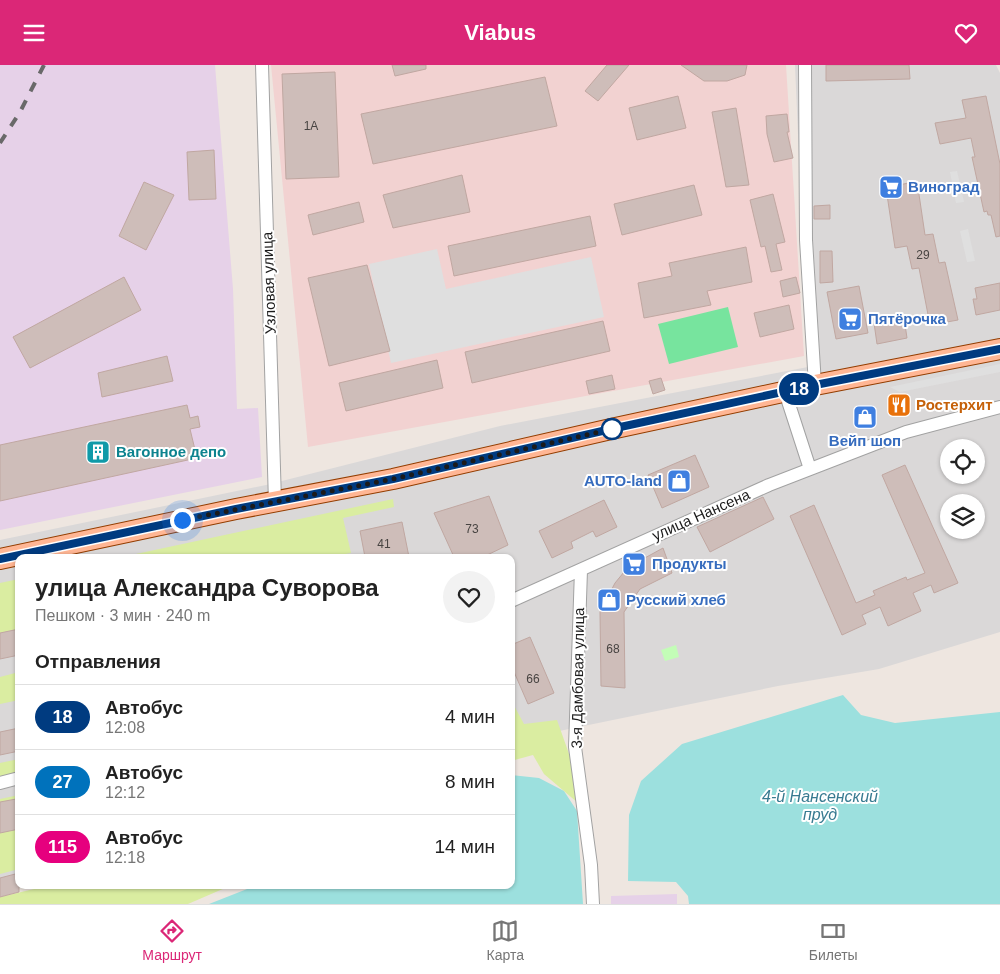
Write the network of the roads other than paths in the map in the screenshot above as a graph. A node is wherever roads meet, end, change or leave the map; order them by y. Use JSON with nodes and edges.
{"nodes":[{"id":1,"x":262,"y":65,"type":"edge"},
{"id":2,"x":805,"y":65,"type":"edge"},
{"id":3,"x":1000,"y":349,"type":"edge"},
{"id":4,"x":815,"y":385,"type":"junction"},
{"id":5,"x":785,"y":392,"type":"junction"},
{"id":6,"x":1000,"y":407,"type":"edge"},
{"id":7,"x":810,"y":469,"type":"junction"},
{"id":8,"x":275,"y":502,"type":"junction"},
{"id":9,"x":24,"y":554,"type":"edge"},
{"id":10,"x":15,"y":556,"type":"edge"},
{"id":11,"x":0,"y":559,"type":"edge"},
{"id":12,"x":581,"y":570,"type":"junction"},
{"id":13,"x":515,"y":599,"type":"edge"},
{"id":14,"x":15,"y":780,"type":"edge"},
{"id":15,"x":0,"y":783,"type":"edge"},
{"id":16,"x":593,"y":904,"type":"edge"}],
"edges":[{"from":1,"to":8,"type":"street","name":"Узловая улица"},
{"from":2,"to":4,"type":"street"},
{"from":3,"to":4,"type":"main road"},
{"from":4,"to":5,"type":"main road"},
{"from":5,"to":7,"type":"street"},
{"from":5,"to":8,"type":"main road"},
{"from":6,"to":7,"type":"street","name":"улица Нансена"},
{"from":7,"to":12,"type":"street","name":"улица Нансена"},
{"from":8,"to":9,"type":"main road"},
{"from":10,"to":11,"type":"main road"},
{"from":12,"to":13,"type":"street","name":"улица Нансена"},
{"from":12,"to":16,"type":"street","name":"3-я Дамбовая улица"},
{"from":14,"to":15,"type":"street"}]}
